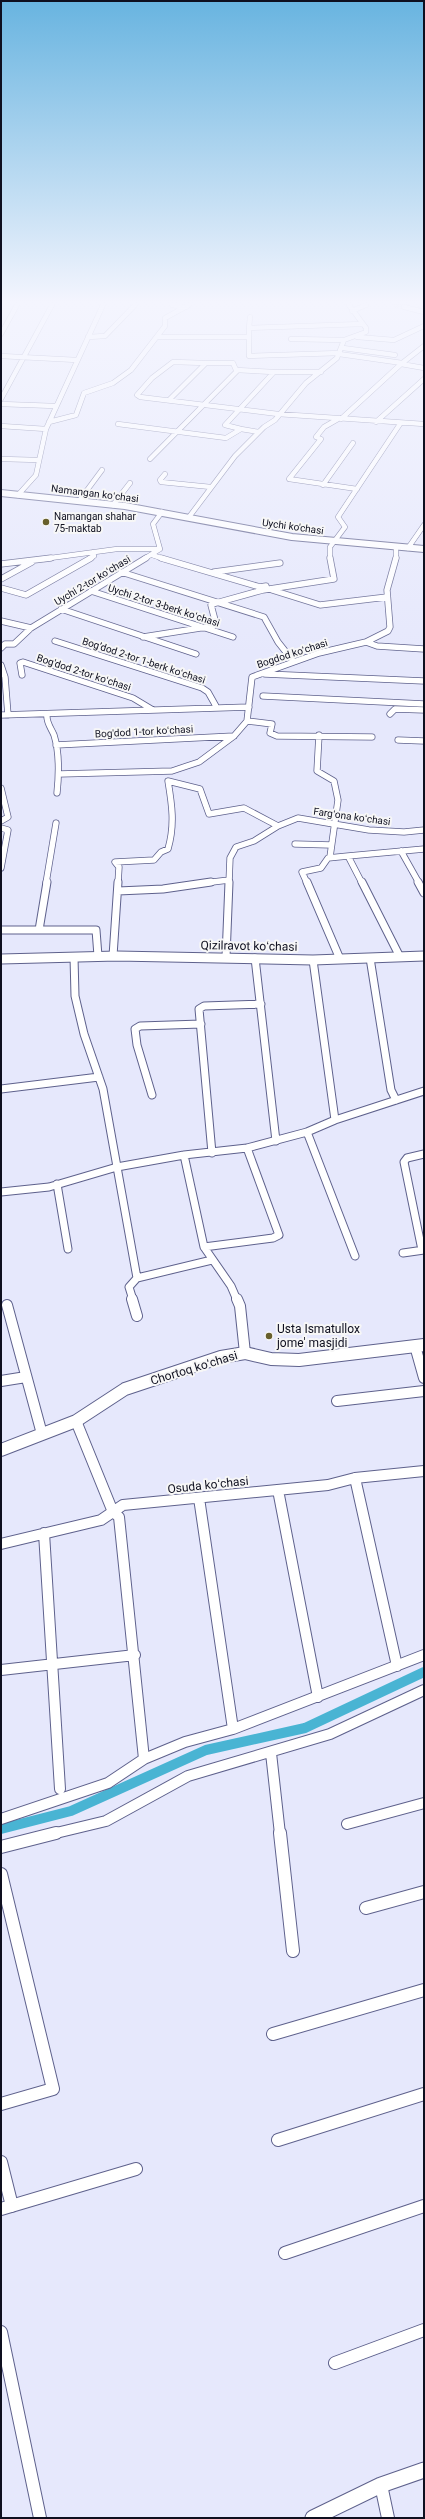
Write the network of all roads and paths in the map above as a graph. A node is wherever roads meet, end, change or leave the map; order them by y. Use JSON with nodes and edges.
{"nodes":[{"id":1,"x":49,"y":422,"type":"edge"},
{"id":2,"x":187,"y":423,"type":"edge"},
{"id":3,"x":227,"y":423,"type":"edge"},
{"id":4,"x":272,"y":423,"type":"edge"},
{"id":5,"x":333,"y":423,"type":"edge"},
{"id":6,"x":383,"y":423,"type":"edge"},
{"id":7,"x":118,"y":424,"type":"dead end"},
{"id":8,"x":400,"y":424,"type":"junction"},
{"id":9,"x":418,"y":424,"type":"joint"},
{"id":10,"x":424,"y":424,"type":"edge"},
{"id":11,"x":1,"y":426,"type":"edge"},
{"id":12,"x":46,"y":429,"type":"junction"},
{"id":13,"x":241,"y":429,"type":"junction"},
{"id":14,"x":178,"y":432,"type":"junction"},
{"id":15,"x":259,"y":432,"type":"junction"},
{"id":16,"x":353,"y":443,"type":"dead end"},
{"id":17,"x":1,"y":459,"type":"edge"},
{"id":18,"x":150,"y":459,"type":"dead end"},
{"id":19,"x":39,"y":460,"type":"junction"},
{"id":20,"x":102,"y":470,"type":"dead end"},
{"id":21,"x":165,"y":474,"type":"dead end"},
{"id":22,"x":130,"y":483,"type":"dead end"},
{"id":23,"x":323,"y":485,"type":"junction"},
{"id":24,"x":211,"y":487,"type":"junction"},
{"id":25,"x":357,"y":490,"type":"junction"},
{"id":26,"x":1,"y":493,"type":"edge"},
{"id":27,"x":18,"y":495,"type":"junction"},
{"id":28,"x":79,"y":501,"type":"junction"},
{"id":29,"x":113,"y":505,"type":"junction"},
{"id":30,"x":162,"y":512,"type":"junction"},
{"id":31,"x":189,"y":518,"type":"junction"},
{"id":32,"x":424,"y":524,"type":"edge"},
{"id":33,"x":334,"y":542,"type":"junction"},
{"id":34,"x":396,"y":547,"type":"junction"},
{"id":35,"x":408,"y":548,"type":"junction"},
{"id":36,"x":160,"y":549,"type":"junction"},
{"id":37,"x":424,"y":549,"type":"edge"},
{"id":38,"x":93,"y":552,"type":"junction"},
{"id":39,"x":152,"y":555,"type":"junction"},
{"id":40,"x":37,"y":560,"type":"junction"},
{"id":41,"x":280,"y":563,"type":"dead end"},
{"id":42,"x":1,"y":564,"type":"edge"},
{"id":43,"x":122,"y":572,"type":"junction"},
{"id":44,"x":212,"y":572,"type":"junction"},
{"id":45,"x":328,"y":577,"type":"dead end"},
{"id":46,"x":1,"y":579,"type":"edge"},
{"id":47,"x":1,"y":588,"type":"edge"},
{"id":48,"x":270,"y":589,"type":"junction"},
{"id":49,"x":91,"y":591,"type":"junction"},
{"id":50,"x":387,"y":597,"type":"junction"},
{"id":51,"x":216,"y":603,"type":"junction"},
{"id":52,"x":60,"y":609,"type":"junction"},
{"id":53,"x":1,"y":621,"type":"edge"},
{"id":54,"x":32,"y":628,"type":"junction"},
{"id":55,"x":204,"y":628,"type":"junction"},
{"id":56,"x":143,"y":637,"type":"junction"},
{"id":57,"x":233,"y":637,"type":"dead end"},
{"id":58,"x":55,"y":641,"type":"dead end"},
{"id":59,"x":366,"y":642,"type":"junction"},
{"id":60,"x":2,"y":645,"type":"edge"},
{"id":61,"x":424,"y":649,"type":"edge"},
{"id":62,"x":196,"y":654,"type":"dead end"},
{"id":63,"x":293,"y":661,"type":"junction"},
{"id":64,"x":1,"y":665,"type":"edge"},
{"id":65,"x":260,"y":673,"type":"junction"},
{"id":66,"x":22,"y":675,"type":"dead end"},
{"id":67,"x":424,"y":681,"type":"edge"},
{"id":68,"x":263,"y":696,"type":"dead end"},
{"id":69,"x":424,"y":704,"type":"edge"},
{"id":70,"x":249,"y":706,"type":"junction"},
{"id":71,"x":217,"y":708,"type":"junction"},
{"id":72,"x":153,"y":710,"type":"junction"},
{"id":73,"x":424,"y":710,"type":"edge"},
{"id":74,"x":8,"y":714,"type":"junction"},
{"id":75,"x":390,"y":714,"type":"dead end"},
{"id":76,"x":1,"y":715,"type":"edge"},
{"id":77,"x":47,"y":715,"type":"junction"},
{"id":78,"x":248,"y":721,"type":"junction"},
{"id":79,"x":319,"y":735,"type":"junction"},
{"id":80,"x":234,"y":736,"type":"junction"},
{"id":81,"x":372,"y":737,"type":"dead end"},
{"id":82,"x":398,"y":740,"type":"dead end"},
{"id":83,"x":424,"y":741,"type":"edge"},
{"id":84,"x":56,"y":745,"type":"junction"},
{"id":85,"x":170,"y":771,"type":"junction"},
{"id":86,"x":59,"y":774,"type":"junction"},
{"id":87,"x":168,"y":781,"type":"junction"},
{"id":88,"x":1,"y":788,"type":"edge"},
{"id":89,"x":57,"y":794,"type":"dead end"},
{"id":90,"x":1,"y":821,"type":"edge"},
{"id":91,"x":56,"y":823,"type":"dead end"},
{"id":92,"x":278,"y":826,"type":"junction"},
{"id":93,"x":334,"y":826,"type":"junction"},
{"id":94,"x":1,"y":828,"type":"edge"},
{"id":95,"x":424,"y":830,"type":"edge"},
{"id":96,"x":295,"y":844,"type":"dead end"},
{"id":97,"x":331,"y":845,"type":"junction"},
{"id":98,"x":424,"y":849,"type":"edge"},
{"id":99,"x":401,"y":851,"type":"junction"},
{"id":100,"x":348,"y":856,"type":"junction"},
{"id":101,"x":330,"y":857,"type":"junction"},
{"id":102,"x":1,"y":868,"type":"edge"},
{"id":103,"x":229,"y":880,"type":"junction"},
{"id":104,"x":118,"y":891,"type":"junction"},
{"id":105,"x":424,"y":894,"type":"edge"},
{"id":106,"x":1,"y":930,"type":"edge"},
{"id":107,"x":39,"y":930,"type":"junction"},
{"id":108,"x":98,"y":956,"type":"junction"},
{"id":109,"x":113,"y":956,"type":"junction"},
{"id":110,"x":424,"y":956,"type":"edge"},
{"id":111,"x":74,"y":957,"type":"junction"},
{"id":112,"x":226,"y":957,"type":"junction"},
{"id":113,"x":400,"y":957,"type":"junction"},
{"id":114,"x":255,"y":958,"type":"junction"},
{"id":115,"x":370,"y":958,"type":"junction"},
{"id":116,"x":1,"y":959,"type":"edge"},
{"id":117,"x":340,"y":959,"type":"junction"},
{"id":118,"x":313,"y":960,"type":"junction"},
{"id":119,"x":261,"y":1004,"type":"junction"},
{"id":120,"x":201,"y":1024,"type":"junction"},
{"id":121,"x":99,"y":1078,"type":"junction"},
{"id":122,"x":1,"y":1089,"type":"edge"},
{"id":123,"x":424,"y":1092,"type":"edge"},
{"id":124,"x":152,"y":1095,"type":"dead end"},
{"id":125,"x":396,"y":1100,"type":"junction"},
{"id":126,"x":335,"y":1120,"type":"junction"},
{"id":127,"x":307,"y":1132,"type":"junction"},
{"id":128,"x":276,"y":1141,"type":"junction"},
{"id":129,"x":247,"y":1148,"type":"junction"},
{"id":130,"x":212,"y":1153,"type":"junction"},
{"id":131,"x":424,"y":1154,"type":"edge"},
{"id":132,"x":184,"y":1155,"type":"junction"},
{"id":133,"x":117,"y":1167,"type":"junction"},
{"id":134,"x":57,"y":1184,"type":"junction"},
{"id":135,"x":1,"y":1192,"type":"edge"},
{"id":136,"x":204,"y":1247,"type":"junction"},
{"id":137,"x":68,"y":1249,"type":"dead end"},
{"id":138,"x":423,"y":1250,"type":"edge"},
{"id":139,"x":403,"y":1253,"type":"dead end"},
{"id":140,"x":355,"y":1256,"type":"dead end"},
{"id":141,"x":212,"y":1260,"type":"junction"},
{"id":142,"x":137,"y":1278,"type":"junction"},
{"id":143,"x":7,"y":1305,"type":"dead end"},
{"id":144,"x":137,"y":1316,"type":"dead end"},
{"id":145,"x":420,"y":1345,"type":"edge"},
{"id":146,"x":245,"y":1353,"type":"junction"},
{"id":147,"x":26,"y":1377,"type":"junction"},
{"id":148,"x":424,"y":1378,"type":"edge"},
{"id":149,"x":1,"y":1380,"type":"edge"},
{"id":150,"x":424,"y":1391,"type":"edge"},
{"id":151,"x":336,"y":1401,"type":"dead end"},
{"id":152,"x":76,"y":1421,"type":"junction"},
{"id":153,"x":42,"y":1434,"type":"junction"},
{"id":154,"x":1,"y":1450,"type":"edge"},
{"id":155,"x":424,"y":1471,"type":"edge"},
{"id":156,"x":355,"y":1478,"type":"junction"},
{"id":157,"x":278,"y":1490,"type":"junction"},
{"id":158,"x":199,"y":1498,"type":"junction"},
{"id":159,"x":113,"y":1512,"type":"junction"},
{"id":160,"x":44,"y":1534,"type":"junction"},
{"id":161,"x":1,"y":1544,"type":"edge"},
{"id":162,"x":135,"y":1655,"type":"junction"},
{"id":163,"x":424,"y":1655,"type":"edge"},
{"id":164,"x":52,"y":1664,"type":"junction"},
{"id":165,"x":397,"y":1666,"type":"junction"},
{"id":166,"x":1,"y":1670,"type":"edge"},
{"id":167,"x":424,"y":1690,"type":"edge"},
{"id":168,"x":318,"y":1697,"type":"junction"},
{"id":169,"x":233,"y":1729,"type":"junction"},
{"id":170,"x":271,"y":1753,"type":"junction"},
{"id":171,"x":144,"y":1760,"type":"junction"},
{"id":172,"x":60,"y":1789,"type":"dead end"},
{"id":173,"x":424,"y":1803,"type":"edge"},
{"id":174,"x":1,"y":1819,"type":"edge"},
{"id":175,"x":347,"y":1824,"type":"dead end"},
{"id":176,"x":1,"y":1847,"type":"edge"},
{"id":177,"x":1,"y":1874,"type":"edge"},
{"id":178,"x":424,"y":1892,"type":"edge"},
{"id":179,"x":366,"y":1908,"type":"dead end"},
{"id":180,"x":293,"y":1951,"type":"dead end"},
{"id":181,"x":424,"y":1990,"type":"edge"},
{"id":182,"x":273,"y":2034,"type":"dead end"},
{"id":183,"x":424,"y":2094,"type":"edge"},
{"id":184,"x":1,"y":2104,"type":"edge"},
{"id":185,"x":278,"y":2140,"type":"dead end"},
{"id":186,"x":1,"y":2162,"type":"edge"},
{"id":187,"x":136,"y":2169,"type":"dead end"},
{"id":188,"x":424,"y":2206,"type":"edge"},
{"id":189,"x":6,"y":2208,"type":"edge"},
{"id":190,"x":285,"y":2253,"type":"dead end"},
{"id":191,"x":424,"y":2330,"type":"edge"},
{"id":192,"x":1,"y":2332,"type":"edge"},
{"id":193,"x":334,"y":2363,"type":"dead end"},
{"id":194,"x":424,"y":2470,"type":"edge"},
{"id":195,"x":381,"y":2485,"type":"junction"},
{"id":196,"x":40,"y":2518,"type":"edge"},
{"id":197,"x":313,"y":2518,"type":"edge"},
{"id":198,"x":388,"y":2518,"type":"edge"}],
"edges":[{"from":1,"to":12,"type":"street"},
{"from":2,"to":14,"type":"street"},
{"from":3,"to":13,"type":"street"},
{"from":4,"to":15,"type":"street"},
{"from":5,"to":23,"type":"street"},
{"from":6,"to":8,"type":"street"},
{"from":7,"to":14,"type":"street"},
{"from":8,"to":9,"type":"street"},
{"from":8,"to":25,"type":"street"},
{"from":9,"to":10,"type":"street"},
{"from":11,"to":12,"type":"street"},
{"from":12,"to":19,"type":"street"},
{"from":13,"to":14,"type":"street"},
{"from":13,"to":15,"type":"street"},
{"from":14,"to":18,"type":"street"},
{"from":15,"to":24,"type":"street"},
{"from":16,"to":23,"type":"street"},
{"from":17,"to":19,"type":"street"},
{"from":19,"to":27,"type":"street"},
{"from":20,"to":28,"type":"street"},
{"from":21,"to":24,"type":"street"},
{"from":22,"to":29,"type":"street"},
{"from":23,"to":25,"type":"street"},
{"from":24,"to":31,"type":"street"},
{"from":25,"to":33,"type":"street"},
{"from":26,"to":27,"type":"main road","name":"Namangan koʻchasi"},
{"from":27,"to":28,"type":"main road","name":"Namangan koʻchasi"},
{"from":28,"to":29,"type":"main road","name":"Namangan koʻchasi"},
{"from":29,"to":30,"type":"main road","name":"Namangan koʻchasi"},
{"from":30,"to":31,"type":"main road","name":"Uychi ko'chasi"},
{"from":30,"to":36,"type":"street"},
{"from":31,"to":33,"type":"main road","name":"Uychi ko'chasi"},
{"from":32,"to":35,"type":"street"},
{"from":33,"to":34,"type":"main road","name":"Uychi ko'chasi"},
{"from":33,"to":48,"type":"street"},
{"from":34,"to":35,"type":"main road","name":"Uychi ko'chasi"},
{"from":34,"to":50,"type":"street","name":"Bogdod koʻchasi"},
{"from":35,"to":37,"type":"main road","name":"Uychi ko'chasi"},
{"from":36,"to":38,"type":"street"},
{"from":36,"to":39,"type":"street","name":"Uychi 2-tor koʻchasi"},
{"from":38,"to":40,"type":"street"},
{"from":38,"to":47,"type":"street"},
{"from":39,"to":43,"type":"street","name":"Uychi 2-tor koʻchasi"},
{"from":39,"to":44,"type":"street"},
{"from":40,"to":42,"type":"street"},
{"from":40,"to":46,"type":"street"},
{"from":41,"to":44,"type":"street"},
{"from":43,"to":49,"type":"street","name":"Uychi 2-tor koʻchasi"},
{"from":43,"to":51,"type":"street"},
{"from":44,"to":45,"type":"street"},
{"from":48,"to":50,"type":"street"},
{"from":48,"to":51,"type":"street"},
{"from":49,"to":52,"type":"street","name":"Uychi 2-tor koʻchasi"},
{"from":49,"to":55,"type":"street","name":"Uychi 2-tor 3-berk koʻchasi"},
{"from":50,"to":59,"type":"street","name":"Bogdod koʻchasi"},
{"from":51,"to":55,"type":"street"},
{"from":51,"to":63,"type":"street"},
{"from":52,"to":54,"type":"street","name":"Uychi 2-tor koʻchasi"},
{"from":52,"to":56,"type":"street"},
{"from":53,"to":54,"type":"street"},
{"from":54,"to":60,"type":"street","name":"Uychi 2-tor koʻchasi"},
{"from":55,"to":56,"type":"street"},
{"from":55,"to":57,"type":"street","name":"Uychi 2-tor 3-berk koʻchasi"},
{"from":56,"to":62,"type":"street"},
{"from":58,"to":71,"type":"street","name":"Bogʼdod 2-tor 1-berk koʻchasi"},
{"from":59,"to":61,"type":"street"},
{"from":59,"to":63,"type":"street","name":"Bogdod koʻchasi"},
{"from":63,"to":65,"type":"street","name":"Bogdod koʻchasi"},
{"from":64,"to":74,"type":"street"},
{"from":65,"to":67,"type":"street"},
{"from":65,"to":70,"type":"street","name":"Bogdod koʻchasi"},
{"from":66,"to":72,"type":"street","name":"Bog'dod 2-tor koʻchasi"},
{"from":68,"to":69,"type":"street"},
{"from":70,"to":71,"type":"street"},
{"from":70,"to":78,"type":"street","name":"Bogdod koʻchasi"},
{"from":71,"to":72,"type":"street"},
{"from":72,"to":77,"type":"street"},
{"from":73,"to":75,"type":"street"},
{"from":74,"to":76,"type":"street"},
{"from":74,"to":77,"type":"street"},
{"from":77,"to":84,"type":"street"},
{"from":78,"to":79,"type":"street"},
{"from":78,"to":80,"type":"street"},
{"from":79,"to":81,"type":"street"},
{"from":79,"to":93,"type":"street"},
{"from":80,"to":84,"type":"street","name":"Bog'dod 1-tor koʻchasi"},
{"from":80,"to":85,"type":"street"},
{"from":82,"to":83,"type":"street"},
{"from":84,"to":86,"type":"street"},
{"from":85,"to":86,"type":"street"},
{"from":85,"to":87,"type":"street"},
{"from":86,"to":89,"type":"street"},
{"from":87,"to":92,"type":"street"},
{"from":87,"to":104,"type":"street"},
{"from":88,"to":90,"type":"street"},
{"from":91,"to":107,"type":"street"},
{"from":92,"to":93,"type":"street","name":"Fargʻona koʻchasi"},
{"from":92,"to":103,"type":"street","name":"Fargʻona koʻchasi"},
{"from":93,"to":95,"type":"street","name":"Fargʻona koʻchasi"},
{"from":93,"to":97,"type":"street"},
{"from":94,"to":102,"type":"street"},
{"from":96,"to":97,"type":"street"},
{"from":97,"to":101,"type":"street"},
{"from":98,"to":99,"type":"street"},
{"from":99,"to":100,"type":"street"},
{"from":99,"to":105,"type":"street"},
{"from":100,"to":101,"type":"street"},
{"from":100,"to":113,"type":"street"},
{"from":101,"to":117,"type":"street"},
{"from":103,"to":104,"type":"street"},
{"from":103,"to":112,"type":"street"},
{"from":104,"to":109,"type":"street"},
{"from":106,"to":107,"type":"street"},
{"from":107,"to":108,"type":"street"},
{"from":108,"to":109,"type":"street","name":"Qizilravot koʻchasi"},
{"from":108,"to":111,"type":"street","name":"Qizilravot koʻchasi"},
{"from":109,"to":112,"type":"street","name":"Qizilravot koʻchasi"},
{"from":110,"to":113,"type":"street","name":"Qizilravot koʻchasi"},
{"from":111,"to":116,"type":"street","name":"Qizilravot koʻchasi"},
{"from":111,"to":121,"type":"street"},
{"from":112,"to":114,"type":"street","name":"Qizilravot koʻchasi"},
{"from":113,"to":115,"type":"street","name":"Qizilravot koʻchasi"},
{"from":114,"to":118,"type":"street","name":"Qizilravot koʻchasi"},
{"from":114,"to":119,"type":"street"},
{"from":115,"to":117,"type":"street","name":"Qizilravot koʻchasi"},
{"from":115,"to":125,"type":"street"},
{"from":117,"to":118,"type":"street","name":"Qizilravot koʻchasi"},
{"from":118,"to":126,"type":"street"},
{"from":119,"to":120,"type":"street"},
{"from":119,"to":128,"type":"street"},
{"from":120,"to":124,"type":"street"},
{"from":120,"to":130,"type":"street"},
{"from":121,"to":122,"type":"street"},
{"from":121,"to":133,"type":"street"},
{"from":123,"to":125,"type":"street"},
{"from":125,"to":126,"type":"street"},
{"from":126,"to":127,"type":"street"},
{"from":127,"to":128,"type":"street"},
{"from":127,"to":140,"type":"street"},
{"from":128,"to":129,"type":"street"},
{"from":129,"to":130,"type":"street"},
{"from":129,"to":136,"type":"street"},
{"from":130,"to":132,"type":"street"},
{"from":131,"to":138,"type":"street"},
{"from":132,"to":133,"type":"street"},
{"from":132,"to":136,"type":"street"},
{"from":133,"to":134,"type":"street"},
{"from":133,"to":142,"type":"street"},
{"from":134,"to":135,"type":"street"},
{"from":134,"to":137,"type":"street"},
{"from":136,"to":141,"type":"street"},
{"from":138,"to":139,"type":"street"},
{"from":141,"to":142,"type":"street"},
{"from":141,"to":146,"type":"street"},
{"from":142,"to":144,"type":"street"},
{"from":143,"to":147,"type":"street"},
{"from":145,"to":146,"type":"main road","name":"Chortoq koʻchasi"},
{"from":145,"to":148,"type":"street"},
{"from":146,"to":152,"type":"main road","name":"Chortoq koʻchasi"},
{"from":147,"to":149,"type":"street"},
{"from":147,"to":153,"type":"street"},
{"from":150,"to":151,"type":"street"},
{"from":152,"to":153,"type":"main road","name":"Chortoq koʻchasi"},
{"from":152,"to":159,"type":"street"},
{"from":153,"to":154,"type":"main road","name":"Chortoq koʻchasi"},
{"from":155,"to":156,"type":"street","name":"Osuda koʻchasi"},
{"from":156,"to":157,"type":"street","name":"Osuda koʻchasi"},
{"from":156,"to":165,"type":"street"},
{"from":157,"to":158,"type":"street","name":"Osuda koʻchasi"},
{"from":157,"to":168,"type":"street"},
{"from":158,"to":159,"type":"street","name":"Osuda koʻchasi"},
{"from":158,"to":169,"type":"street"},
{"from":159,"to":160,"type":"street","name":"Osuda koʻchasi"},
{"from":159,"to":162,"type":"street"},
{"from":160,"to":161,"type":"street","name":"Osuda koʻchasi"},
{"from":160,"to":164,"type":"street"},
{"from":162,"to":164,"type":"street"},
{"from":162,"to":171,"type":"street"},
{"from":163,"to":165,"type":"street"},
{"from":164,"to":166,"type":"street"},
{"from":164,"to":172,"type":"street"},
{"from":165,"to":168,"type":"street"},
{"from":167,"to":170,"type":"street"},
{"from":168,"to":169,"type":"street"},
{"from":169,"to":171,"type":"street"},
{"from":170,"to":176,"type":"street"},
{"from":170,"to":180,"type":"street"},
{"from":171,"to":174,"type":"street"},
{"from":173,"to":175,"type":"street"},
{"from":177,"to":184,"type":"street"},
{"from":178,"to":179,"type":"street"},
{"from":181,"to":182,"type":"street"},
{"from":183,"to":185,"type":"street"},
{"from":186,"to":189,"type":"street"},
{"from":187,"to":189,"type":"street"},
{"from":188,"to":190,"type":"street"},
{"from":191,"to":193,"type":"street"},
{"from":192,"to":196,"type":"street"},
{"from":194,"to":195,"type":"street"},
{"from":195,"to":197,"type":"street"},
{"from":195,"to":198,"type":"street"}]}
